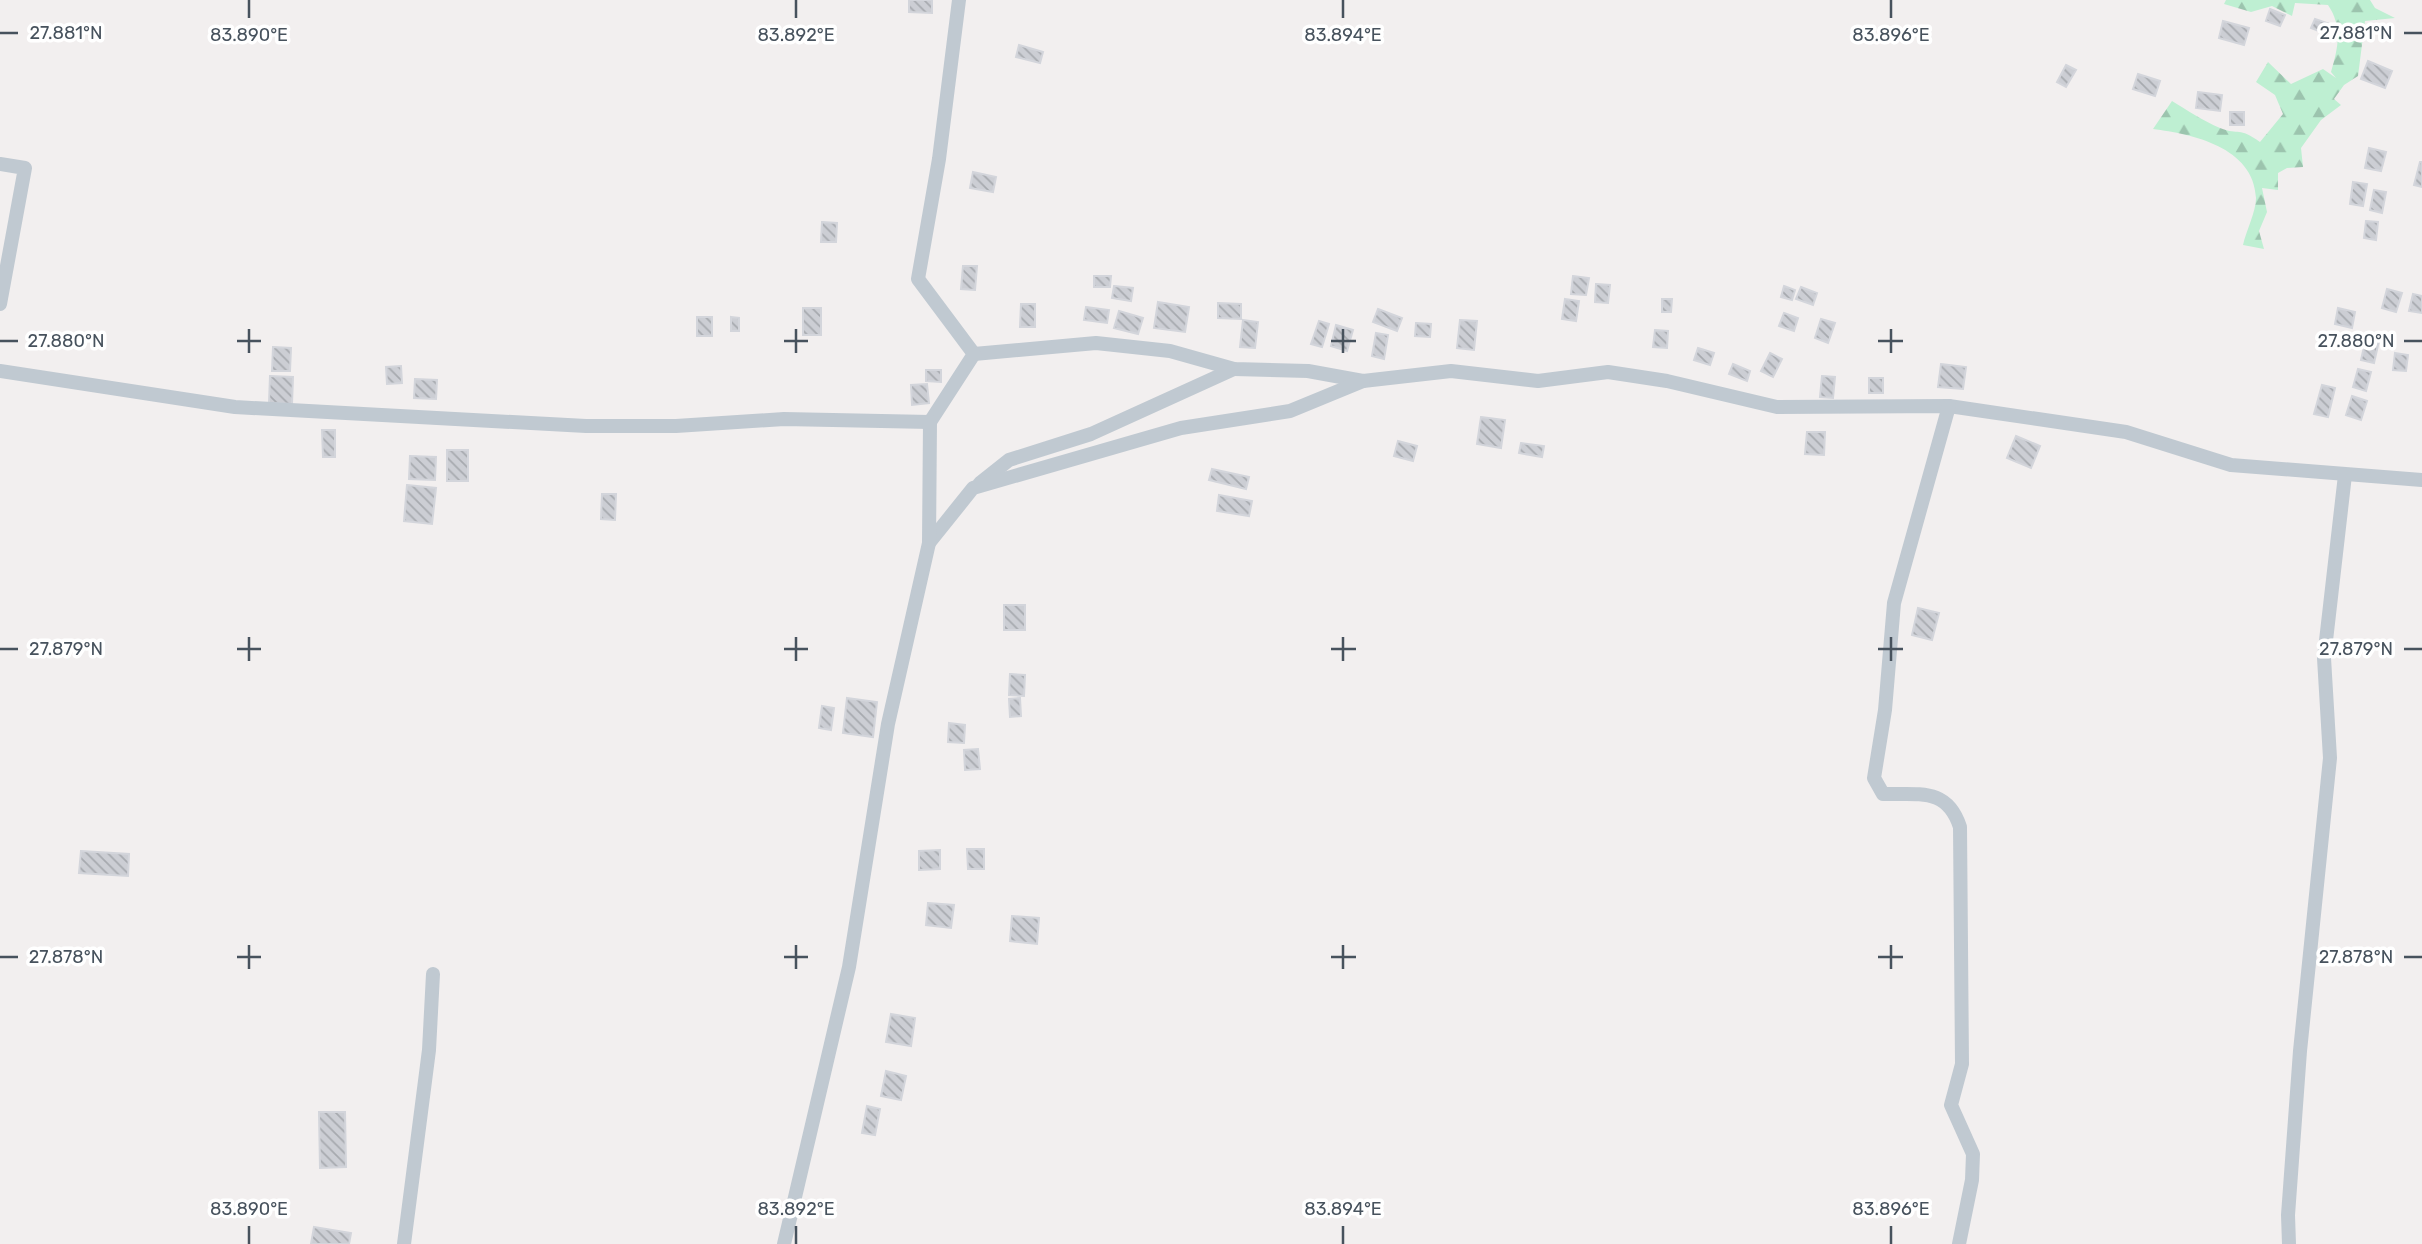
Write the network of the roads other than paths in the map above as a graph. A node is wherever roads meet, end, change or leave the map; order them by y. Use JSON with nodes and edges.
{"nodes":[{"id":1,"x":959,"y":0,"type":"edge"},
{"id":2,"x":0,"y":164,"type":"edge"},
{"id":3,"x":0,"y":304,"type":"edge"},
{"id":4,"x":974,"y":354,"type":"junction"},
{"id":5,"x":1234,"y":369,"type":"junction"},
{"id":6,"x":0,"y":371,"type":"edge"},
{"id":7,"x":1363,"y":381,"type":"junction"},
{"id":8,"x":1949,"y":406,"type":"junction"},
{"id":9,"x":930,"y":422,"type":"junction"},
{"id":10,"x":2345,"y":475,"type":"junction"},
{"id":11,"x":2422,"y":480,"type":"edge"},
{"id":12,"x":974,"y":488,"type":"junction"},
{"id":13,"x":929,"y":543,"type":"junction"},
{"id":14,"x":433,"y":974,"type":"dead end"},
{"id":15,"x":404,"y":1244,"type":"edge"},
{"id":16,"x":784,"y":1244,"type":"edge"},
{"id":17,"x":1959,"y":1244,"type":"edge"},
{"id":18,"x":2289,"y":1244,"type":"edge"}],
"edges":[{"from":1,"to":4,"type":"street"},
{"from":2,"to":3,"type":"street"},
{"from":4,"to":5,"type":"street"},
{"from":4,"to":9,"type":"street"},
{"from":5,"to":7,"type":"street"},
{"from":5,"to":12,"type":"street"},
{"from":6,"to":9,"type":"street"},
{"from":7,"to":8,"type":"street"},
{"from":7,"to":12,"type":"street"},
{"from":8,"to":10,"type":"street"},
{"from":8,"to":17,"type":"street"},
{"from":9,"to":13,"type":"street"},
{"from":10,"to":11,"type":"street"},
{"from":10,"to":18,"type":"street"},
{"from":12,"to":13,"type":"street"},
{"from":13,"to":16,"type":"street"},
{"from":14,"to":15,"type":"street"}]}
